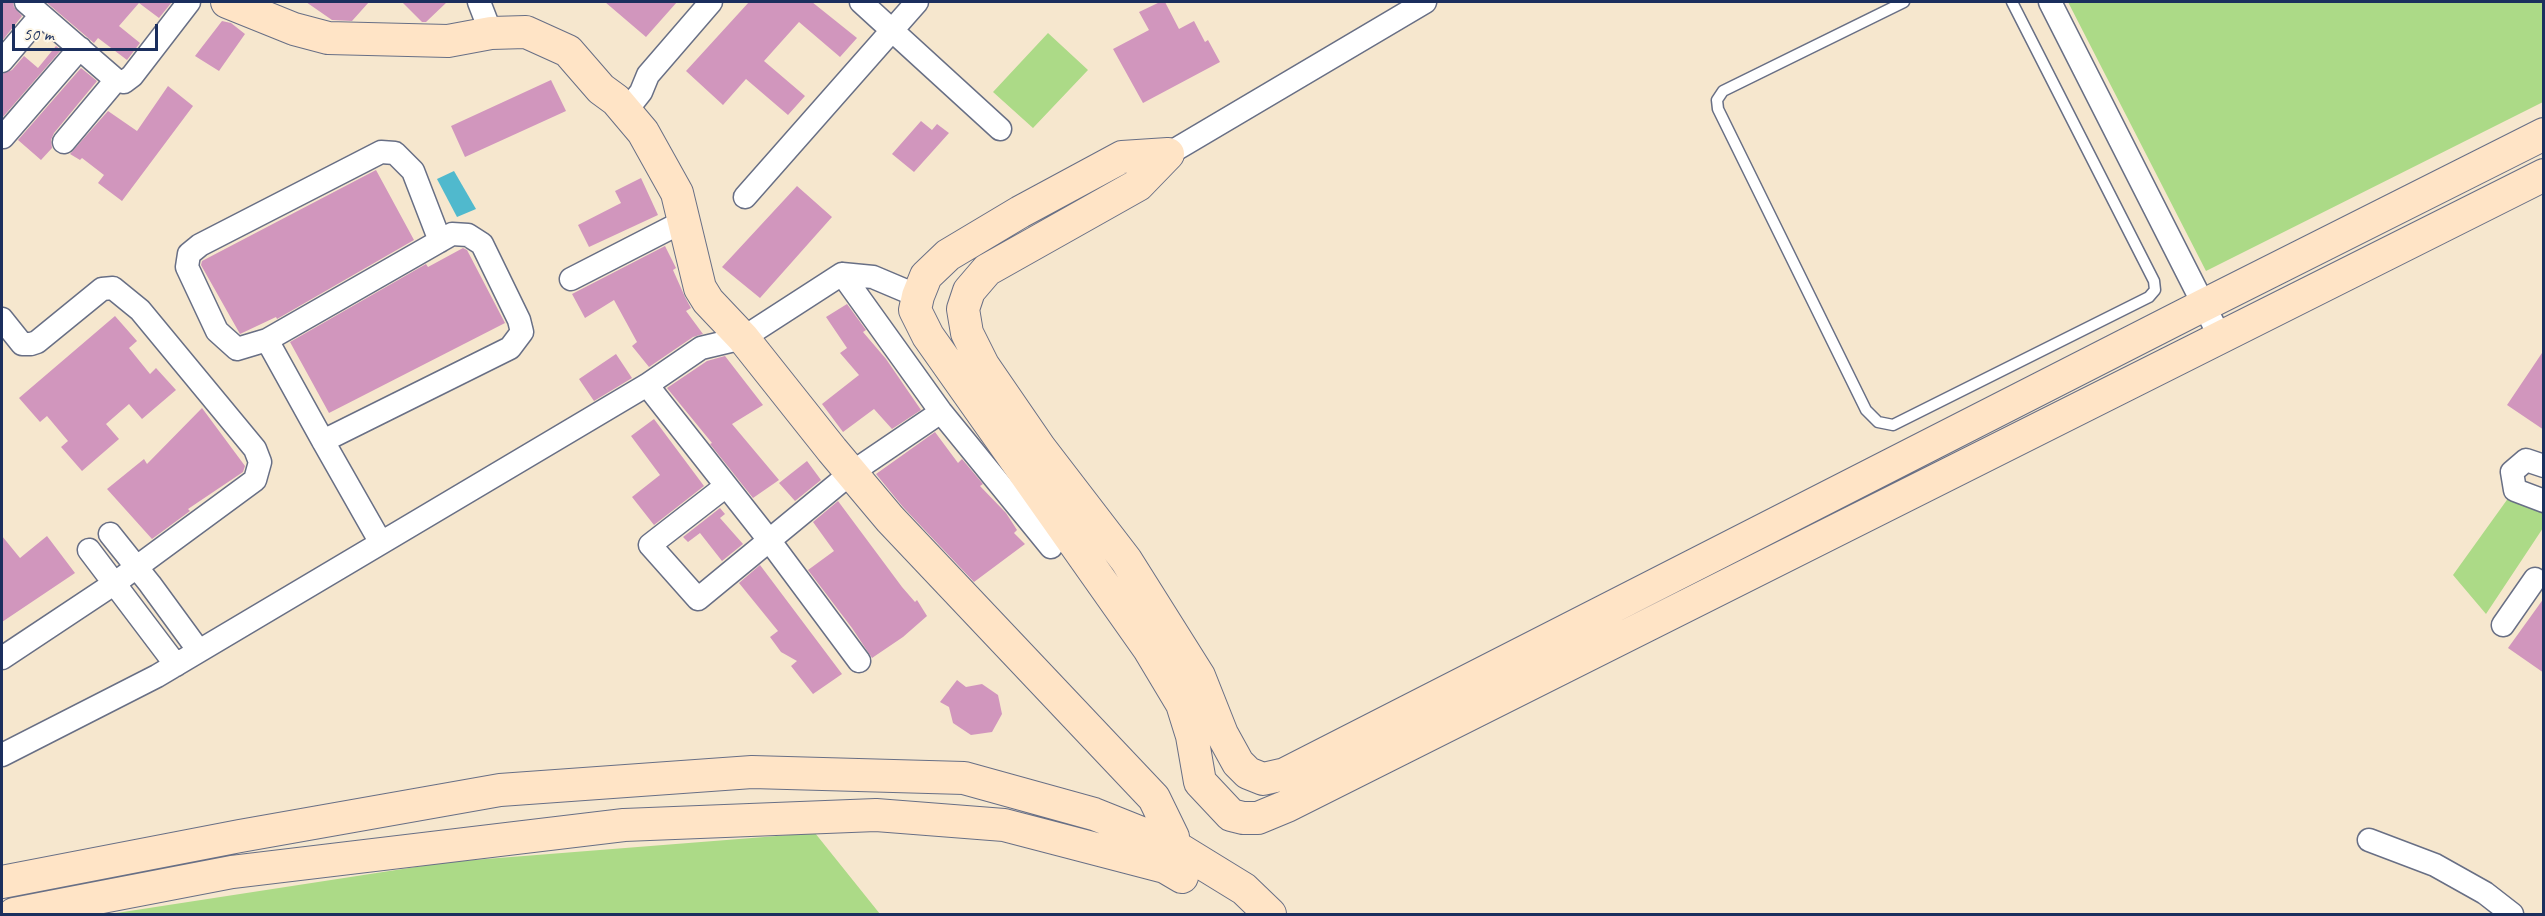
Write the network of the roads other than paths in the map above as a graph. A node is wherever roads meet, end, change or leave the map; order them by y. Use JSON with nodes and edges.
{"nodes":[{"id":1,"x":189,"y":2,"type":"edge"},
{"id":2,"x":227,"y":2,"type":"edge"},
{"id":3,"x":479,"y":2,"type":"edge"},
{"id":4,"x":711,"y":2,"type":"edge"},
{"id":5,"x":861,"y":2,"type":"edge"},
{"id":6,"x":918,"y":2,"type":"edge"},
{"id":7,"x":1425,"y":2,"type":"edge"},
{"id":8,"x":1904,"y":2,"type":"edge"},
{"id":9,"x":2012,"y":2,"type":"edge"},
{"id":10,"x":2050,"y":2,"type":"edge"},
{"id":11,"x":34,"y":6,"type":"edge"},
{"id":12,"x":263,"y":8,"type":"edge"},
{"id":13,"x":893,"y":31,"type":"junction"},
{"id":14,"x":491,"y":33,"type":"junction"},
{"id":15,"x":80,"y":48,"type":"junction"},
{"id":16,"x":2,"y":61,"type":"edge"},
{"id":17,"x":117,"y":80,"type":"junction"},
{"id":18,"x":621,"y":105,"type":"junction"},
{"id":19,"x":1000,"y":129,"type":"dead end"},
{"id":20,"x":2544,"y":134,"type":"edge"},
{"id":21,"x":3,"y":137,"type":"edge"},
{"id":22,"x":64,"y":142,"type":"dead end"},
{"id":23,"x":1168,"y":154,"type":"junction"},
{"id":24,"x":2544,"y":175,"type":"edge"},
{"id":25,"x":745,"y":197,"type":"dead end"},
{"id":26,"x":684,"y":221,"type":"junction"},
{"id":27,"x":440,"y":241,"type":"junction"},
{"id":28,"x":842,"y":274,"type":"junction"},
{"id":29,"x":571,"y":279,"type":"dead end"},
{"id":30,"x":918,"y":296,"type":"junction"},
{"id":31,"x":2202,"y":306,"type":"junction"},
{"id":32,"x":2,"y":319,"type":"edge"},
{"id":33,"x":2220,"y":337,"type":"junction"},
{"id":34,"x":743,"y":338,"type":"junction"},
{"id":35,"x":267,"y":340,"type":"junction"},
{"id":36,"x":647,"y":385,"type":"junction"},
{"id":37,"x":941,"y":412,"type":"junction"},
{"id":38,"x":323,"y":441,"type":"junction"},
{"id":39,"x":2542,"y":462,"type":"edge"},
{"id":40,"x":852,"y":473,"type":"junction"},
{"id":41,"x":726,"y":486,"type":"junction"},
{"id":42,"x":2544,"y":501,"type":"edge"},
{"id":43,"x":110,"y":534,"type":"dead end"},
{"id":44,"x":769,"y":540,"type":"junction"},
{"id":45,"x":381,"y":543,"type":"junction"},
{"id":46,"x":1051,"y":547,"type":"dead end"},
{"id":47,"x":89,"y":550,"type":"dead end"},
{"id":48,"x":136,"y":567,"type":"junction"},
{"id":49,"x":2541,"y":577,"type":"edge"},
{"id":50,"x":115,"y":584,"type":"junction"},
{"id":51,"x":2503,"y":625,"type":"dead end"},
{"id":52,"x":198,"y":651,"type":"junction"},
{"id":53,"x":2,"y":658,"type":"edge"},
{"id":54,"x":859,"y":661,"type":"dead end"},
{"id":55,"x":176,"y":665,"type":"junction"},
{"id":56,"x":2,"y":755,"type":"edge"},
{"id":57,"x":1238,"y":763,"type":"junction"},
{"id":58,"x":1200,"y":782,"type":"junction"},
{"id":59,"x":1154,"y":798,"type":"junction"},
{"id":60,"x":2369,"y":840,"type":"dead end"},
{"id":61,"x":1169,"y":857,"type":"junction"},
{"id":62,"x":2,"y":882,"type":"edge"},
{"id":63,"x":14,"y":915,"type":"edge"},
{"id":64,"x":1241,"y":915,"type":"edge"},
{"id":65,"x":1270,"y":915,"type":"edge"},
{"id":66,"x":2512,"y":915,"type":"edge"}],
"edges":[{"from":1,"to":17,"type":"street"},
{"from":2,"to":12,"type":"street"},
{"from":3,"to":14,"type":"street"},
{"from":4,"to":18,"type":"street"},
{"from":5,"to":13,"type":"street"},
{"from":6,"to":13,"type":"street"},
{"from":7,"to":23,"type":"street"},
{"from":8,"to":9,"type":"lane"},
{"from":10,"to":31,"type":"street"},
{"from":11,"to":15,"type":"street"},
{"from":11,"to":16,"type":"street"},
{"from":12,"to":14,"type":"street"},
{"from":13,"to":19,"type":"street"},
{"from":13,"to":25,"type":"street"},
{"from":14,"to":18,"type":"street"},
{"from":15,"to":17,"type":"street"},
{"from":15,"to":21,"type":"street"},
{"from":17,"to":22,"type":"street"},
{"from":18,"to":26,"type":"street"},
{"from":20,"to":31,"type":"street"},
{"from":23,"to":30,"type":"street"},
{"from":23,"to":57,"type":"street"},
{"from":24,"to":33,"type":"street"},
{"from":26,"to":29,"type":"street"},
{"from":26,"to":34,"type":"street"},
{"from":27,"to":35,"type":"street"},
{"from":27,"to":35,"type":"street"},
{"from":27,"to":38,"type":"street"},
{"from":28,"to":30,"type":"street"},
{"from":28,"to":34,"type":"street"},
{"from":28,"to":37,"type":"street"},
{"from":30,"to":58,"type":"street"},
{"from":31,"to":33,"type":"street"},
{"from":31,"to":57,"type":"street"},
{"from":32,"to":48,"type":"street"},
{"from":33,"to":58,"type":"street"},
{"from":34,"to":36,"type":"street"},
{"from":34,"to":40,"type":"street"},
{"from":35,"to":38,"type":"street"},
{"from":36,"to":41,"type":"street"},
{"from":36,"to":45,"type":"street"},
{"from":37,"to":40,"type":"street"},
{"from":37,"to":46,"type":"street"},
{"from":38,"to":45,"type":"street"},
{"from":39,"to":42,"type":"street"},
{"from":40,"to":44,"type":"street"},
{"from":40,"to":59,"type":"street"},
{"from":41,"to":44,"type":"street"},
{"from":41,"to":44,"type":"street"},
{"from":43,"to":48,"type":"street"},
{"from":44,"to":54,"type":"street"},
{"from":45,"to":52,"type":"street"},
{"from":47,"to":50,"type":"street"},
{"from":48,"to":50,"type":"street"},
{"from":48,"to":52,"type":"street"},
{"from":49,"to":51,"type":"street"},
{"from":50,"to":53,"type":"street"},
{"from":50,"to":55,"type":"street"},
{"from":52,"to":55,"type":"street"},
{"from":55,"to":56,"type":"street"},
{"from":57,"to":58,"type":"street"},
{"from":58,"to":59,"type":"street"},
{"from":59,"to":61,"type":"street"},
{"from":60,"to":66,"type":"street"},
{"from":61,"to":62,"type":"street"},
{"from":61,"to":63,"type":"street"},
{"from":61,"to":64,"type":"street"},
{"from":61,"to":65,"type":"street"}]}
